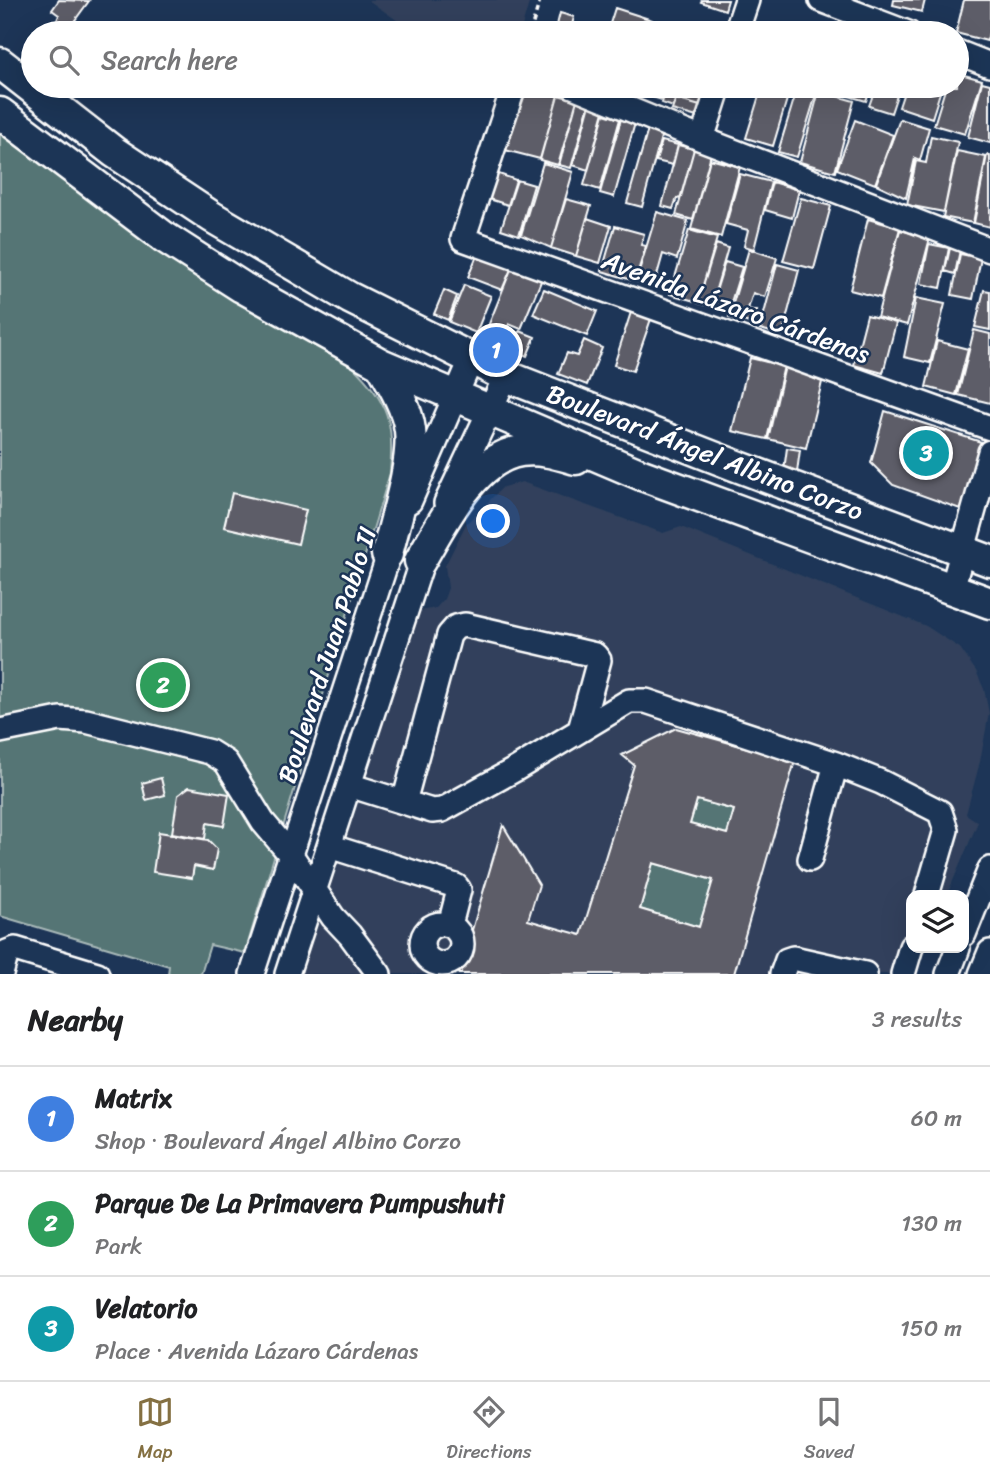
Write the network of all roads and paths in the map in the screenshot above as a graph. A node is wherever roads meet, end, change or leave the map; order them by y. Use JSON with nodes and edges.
{"nodes":[{"id":1,"x":540,"y":0,"type":"edge"},
{"id":2,"x":747,"y":0,"type":"edge"},
{"id":3,"x":821,"y":0,"type":"edge"},
{"id":4,"x":534,"y":21,"type":"edge"},
{"id":5,"x":740,"y":21,"type":"edge"},
{"id":6,"x":876,"y":21,"type":"edge"},
{"id":7,"x":969,"y":57,"type":"edge"},
{"id":8,"x":0,"y":63,"type":"edge"},
{"id":9,"x":990,"y":65,"type":"edge"},
{"id":10,"x":21,"y":79,"type":"edge"},
{"id":11,"x":45,"y":98,"type":"edge"},
{"id":12,"x":510,"y":98,"type":"edge"},
{"id":13,"x":602,"y":98,"type":"edge"},
{"id":14,"x":715,"y":98,"type":"edge"},
{"id":15,"x":0,"y":113,"type":"edge"},
{"id":16,"x":702,"y":139,"type":"junction"},
{"id":17,"x":990,"y":250,"type":"edge"},
{"id":18,"x":471,"y":360,"type":"junction"},
{"id":19,"x":381,"y":364,"type":"junction"},
{"id":20,"x":506,"y":376,"type":"junction"},
{"id":21,"x":454,"y":396,"type":"junction"},
{"id":22,"x":490,"y":410,"type":"junction"},
{"id":23,"x":990,"y":428,"type":"edge"},
{"id":24,"x":990,"y":452,"type":"edge"},
{"id":25,"x":642,"y":475,"type":"junction"},
{"id":26,"x":387,"y":554,"type":"junction"},
{"id":27,"x":976,"y":556,"type":"edge"},
{"id":28,"x":421,"y":561,"type":"junction"},
{"id":29,"x":952,"y":589,"type":"junction"},
{"id":30,"x":990,"y":603,"type":"edge"},
{"id":31,"x":990,"y":619,"type":"edge"},
{"id":32,"x":580,"y":730,"type":"junction"},
{"id":33,"x":0,"y":731,"type":"edge"},
{"id":34,"x":836,"y":764,"type":"junction"},
{"id":35,"x":349,"y":785,"type":"junction"},
{"id":36,"x":404,"y":802,"type":"junction"},
{"id":37,"x":329,"y":846,"type":"junction"},
{"id":38,"x":291,"y":855,"type":"junction"},
{"id":39,"x":810,"y":859,"type":"dead end"},
{"id":40,"x":990,"y":869,"type":"edge"},
{"id":41,"x":928,"y":890,"type":"edge"},
{"id":42,"x":314,"y":891,"type":"junction"},
{"id":43,"x":969,"y":922,"type":"edge"},
{"id":44,"x":450,"y":925,"type":"dead end"},
{"id":45,"x":990,"y":952,"type":"edge"},
{"id":46,"x":909,"y":953,"type":"edge"},
{"id":47,"x":956,"y":953,"type":"edge"},
{"id":48,"x":1,"y":974,"type":"edge"},
{"id":49,"x":97,"y":974,"type":"edge"},
{"id":50,"x":252,"y":974,"type":"edge"},
{"id":51,"x":287,"y":974,"type":"edge"},
{"id":52,"x":379,"y":974,"type":"edge"},
{"id":53,"x":782,"y":974,"type":"edge"},
{"id":54,"x":865,"y":974,"type":"edge"},
{"id":55,"x":903,"y":974,"type":"edge"},
{"id":56,"x":948,"y":974,"type":"edge"},
{"id":57,"x":981,"y":974,"type":"edge"}],
"edges":[{"from":1,"to":4,"type":"path"},
{"from":2,"to":5,"type":"street"},
{"from":3,"to":6,"type":"street"},
{"from":7,"to":9,"type":"street"},
{"from":8,"to":10,"type":"main road","name":"Boulevard Ángel Albino Corzo"},
{"from":11,"to":18,"type":"main road","name":"Boulevard Ángel Albino Corzo"},
{"from":12,"to":23,"type":"street","name":"Avenida Lázaro Cárdenas"},
{"from":13,"to":16,"type":"street"},
{"from":14,"to":16,"type":"street"},
{"from":15,"to":19,"type":"main road","name":"Boulevard Ángel Albino Corzo"},
{"from":16,"to":17,"type":"street"},
{"from":18,"to":20,"type":"main road","name":"Boulevard Ángel Albino Corzo"},
{"from":18,"to":21,"type":"street","name":"Boulevard Juan Pablo II"},
{"from":19,"to":21,"type":"main road","name":"Boulevard Ángel Albino Corzo"},
{"from":19,"to":26,"type":"main road"},
{"from":20,"to":22,"type":"street"},
{"from":20,"to":27,"type":"main road","name":"Boulevard Ángel Albino Corzo"},
{"from":21,"to":22,"type":"main road","name":"Boulevard Ángel Albino Corzo"},
{"from":21,"to":26,"type":"street","name":"Boulevard Juan Pablo II"},
{"from":22,"to":25,"type":"main road","name":"Boulevard Ángel Albino Corzo"},
{"from":22,"to":28,"type":"street"},
{"from":24,"to":27,"type":"street"},
{"from":25,"to":28,"type":"main road"},
{"from":25,"to":29,"type":"main road","name":"Boulevard Ángel Albino Corzo"},
{"from":26,"to":38,"type":"street","name":"Boulevard Juan Pablo II"},
{"from":27,"to":29,"type":"street"},
{"from":28,"to":35,"type":"street"},
{"from":29,"to":30,"type":"main road","name":"Boulevard Ángel Albino Corzo"},
{"from":29,"to":31,"type":"main road"},
{"from":32,"to":34,"type":"street"},
{"from":32,"to":36,"type":"street"},
{"from":32,"to":36,"type":"street"},
{"from":33,"to":38,"type":"street"},
{"from":34,"to":39,"type":"street"},
{"from":34,"to":41,"type":"street"},
{"from":35,"to":36,"type":"street"},
{"from":35,"to":37,"type":"street"},
{"from":37,"to":42,"type":"street"},
{"from":37,"to":44,"type":"street"},
{"from":38,"to":42,"type":"street"},
{"from":38,"to":50,"type":"street","name":"Boulevard Juan Pablo II"},
{"from":40,"to":43,"type":"street"},
{"from":42,"to":51,"type":"street"},
{"from":42,"to":52,"type":"street"},
{"from":45,"to":57,"type":"street"},
{"from":46,"to":55,"type":"street"},
{"from":47,"to":56,"type":"street"},
{"from":48,"to":49,"type":"street"},
{"from":53,"to":54,"type":"street"}]}
